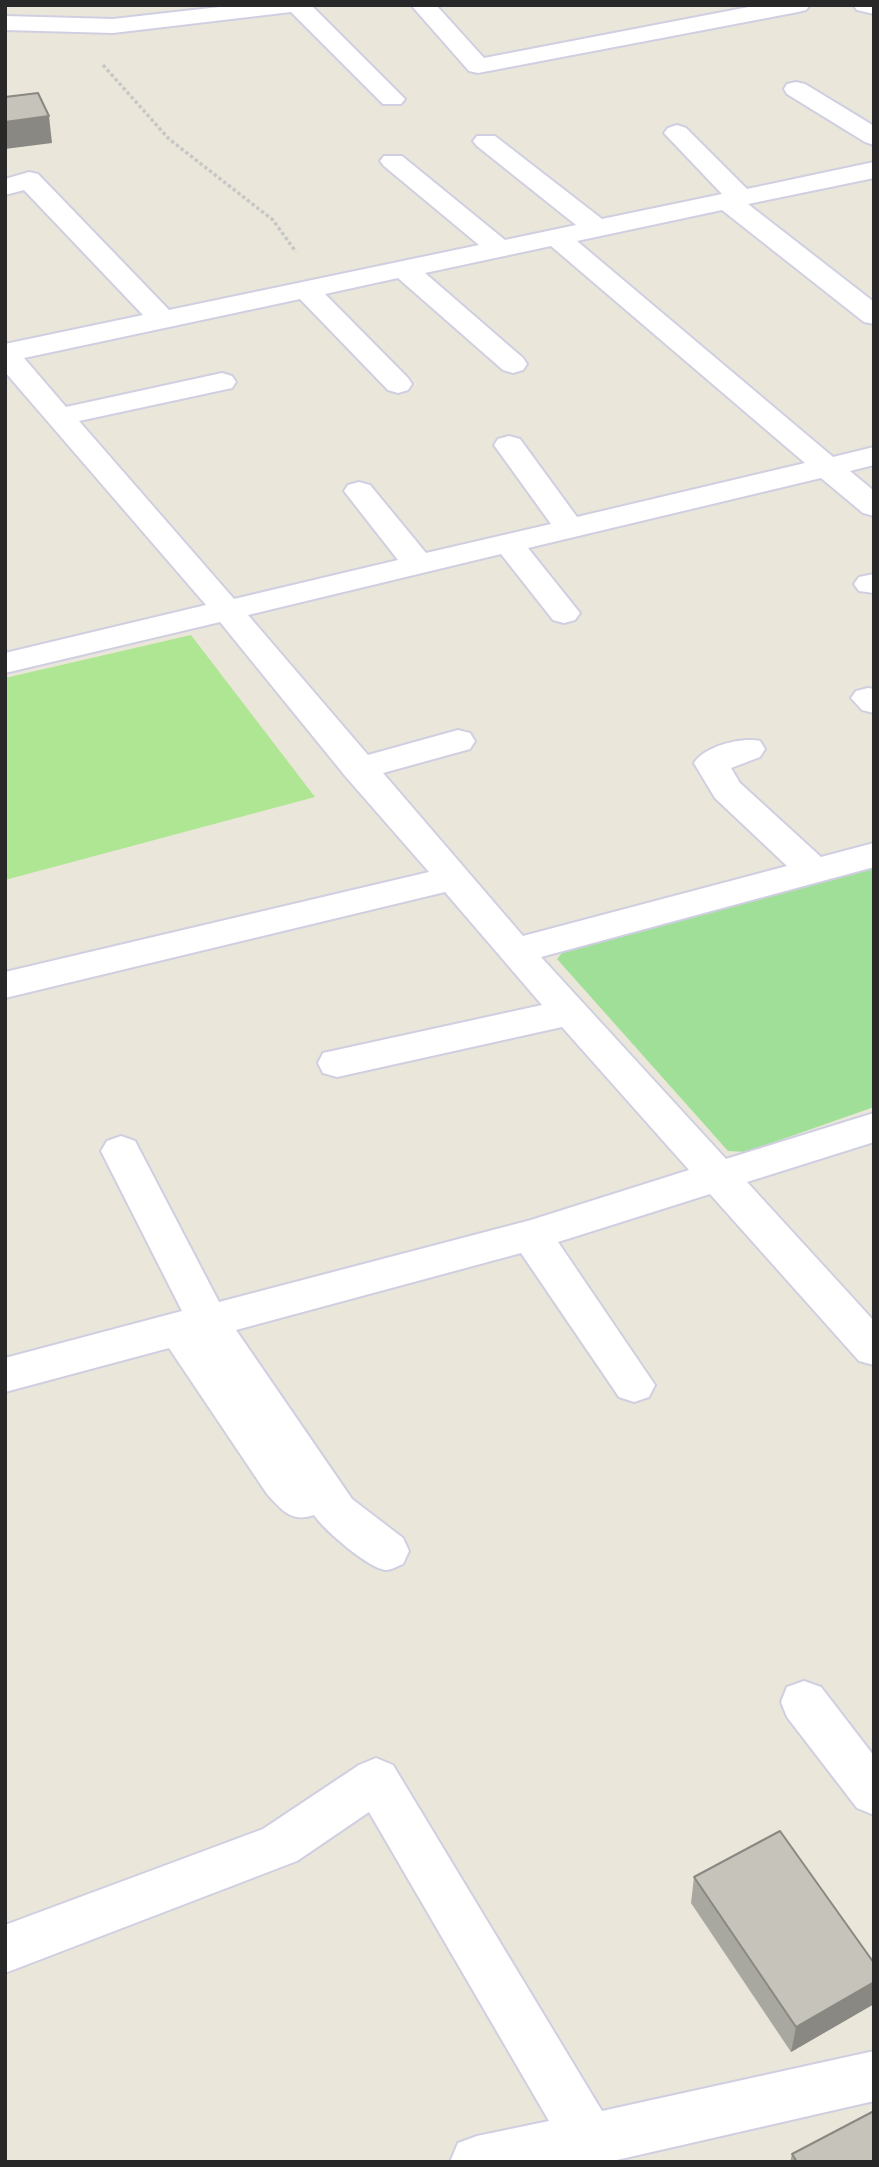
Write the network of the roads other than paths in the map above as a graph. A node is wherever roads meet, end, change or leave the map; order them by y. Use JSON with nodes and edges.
{"nodes":[{"id":1,"x":294,"y":5,"type":"edge"},
{"id":2,"x":423,"y":5,"type":"edge"},
{"id":3,"x":798,"y":5,"type":"edge"},
{"id":4,"x":865,"y":5,"type":"edge"},
{"id":5,"x":874,"y":6,"type":"edge"},
{"id":6,"x":5,"y":23,"type":"edge"},
{"id":7,"x":796,"y":89,"type":"dead end"},
{"id":8,"x":392,"y":99,"type":"dead end"},
{"id":9,"x":677,"y":133,"type":"dead end"},
{"id":10,"x":874,"y":137,"type":"edge"},
{"id":11,"x":486,"y":141,"type":"dead end"},
{"id":12,"x":393,"y":161,"type":"dead end"},
{"id":13,"x":874,"y":170,"type":"edge"},
{"id":14,"x":5,"y":187,"type":"edge"},
{"id":15,"x":734,"y":200,"type":"junction"},
{"id":16,"x":597,"y":228,"type":"junction"},
{"id":17,"x":557,"y":237,"type":"junction"},
{"id":18,"x":500,"y":249,"type":"junction"},
{"id":19,"x":404,"y":269,"type":"junction"},
{"id":20,"x":316,"y":288,"type":"junction"},
{"id":21,"x":874,"y":316,"type":"edge"},
{"id":22,"x":163,"y":320,"type":"junction"},
{"id":23,"x":5,"y":354,"type":"edge"},
{"id":24,"x":513,"y":364,"type":"dead end"},
{"id":25,"x":222,"y":382,"type":"dead end"},
{"id":26,"x":398,"y":384,"type":"dead end"},
{"id":27,"x":59,"y":416,"type":"junction"},
{"id":28,"x":509,"y":445,"type":"dead end"},
{"id":29,"x":874,"y":456,"type":"edge"},
{"id":30,"x":826,"y":468,"type":"junction"},
{"id":31,"x":359,"y":491,"type":"dead end"},
{"id":32,"x":874,"y":507,"type":"edge"},
{"id":33,"x":570,"y":529,"type":"junction"},
{"id":34,"x":508,"y":543,"type":"junction"},
{"id":35,"x":418,"y":564,"type":"junction"},
{"id":36,"x":227,"y":610,"type":"junction"},
{"id":37,"x":564,"y":613,"type":"dead end"},
{"id":38,"x":5,"y":663,"type":"edge"},
{"id":39,"x":458,"y":741,"type":"dead end"},
{"id":40,"x":748,"y":749,"type":"dead end"},
{"id":41,"x":358,"y":768,"type":"junction"},
{"id":42,"x":874,"y":855,"type":"edge"},
{"id":43,"x":814,"y":871,"type":"junction"},
{"id":44,"x":453,"y":878,"type":"junction"},
{"id":45,"x":516,"y":951,"type":"junction"},
{"id":46,"x":5,"y":985,"type":"edge"},
{"id":47,"x":571,"y":1012,"type":"junction"},
{"id":48,"x":337,"y":1063,"type":"dead end"},
{"id":49,"x":874,"y":1127,"type":"edge"},
{"id":50,"x":121,"y":1151,"type":"dead end"},
{"id":51,"x":719,"y":1178,"type":"junction"},
{"id":52,"x":531,"y":1235,"type":"junction"},
{"id":53,"x":193,"y":1325,"type":"junction"},
{"id":54,"x":874,"y":1349,"type":"edge"},
{"id":55,"x":5,"y":1375,"type":"edge"},
{"id":56,"x":634,"y":1385,"type":"dead end"},
{"id":57,"x":333,"y":1539,"type":"dead end"},
{"id":58,"x":387,"y":1551,"type":"dead end"},
{"id":59,"x":804,"y":1702,"type":"dead end"},
{"id":60,"x":874,"y":1793,"type":"edge"},
{"id":61,"x":5,"y":1949,"type":"edge"},
{"id":62,"x":874,"y":2076,"type":"edge"},
{"id":63,"x":590,"y":2140,"type":"junction"},
{"id":64,"x":533,"y":2157,"type":"edge"},
{"id":65,"x":477,"y":2162,"type":"edge"}],
"edges":[{"from":1,"to":6,"type":"street"},
{"from":1,"to":8,"type":"street"},
{"from":2,"to":3,"type":"street"},
{"from":4,"to":5,"type":"street"},
{"from":7,"to":10,"type":"street"},
{"from":9,"to":15,"type":"street"},
{"from":11,"to":16,"type":"street"},
{"from":12,"to":18,"type":"street"},
{"from":13,"to":15,"type":"street"},
{"from":14,"to":22,"type":"street"},
{"from":15,"to":16,"type":"street"},
{"from":15,"to":21,"type":"street"},
{"from":16,"to":17,"type":"street"},
{"from":17,"to":18,"type":"street"},
{"from":17,"to":30,"type":"street"},
{"from":18,"to":19,"type":"street"},
{"from":19,"to":20,"type":"street"},
{"from":19,"to":24,"type":"street"},
{"from":20,"to":22,"type":"street"},
{"from":20,"to":26,"type":"street"},
{"from":22,"to":23,"type":"street"},
{"from":23,"to":27,"type":"street"},
{"from":25,"to":27,"type":"street"},
{"from":27,"to":36,"type":"street"},
{"from":28,"to":33,"type":"street"},
{"from":29,"to":30,"type":"street"},
{"from":30,"to":32,"type":"street"},
{"from":30,"to":33,"type":"street"},
{"from":31,"to":35,"type":"street"},
{"from":33,"to":34,"type":"street"},
{"from":34,"to":35,"type":"street"},
{"from":34,"to":37,"type":"street"},
{"from":35,"to":36,"type":"street"},
{"from":36,"to":38,"type":"street"},
{"from":36,"to":41,"type":"street"},
{"from":39,"to":41,"type":"street"},
{"from":40,"to":43,"type":"street"},
{"from":41,"to":44,"type":"street"},
{"from":42,"to":43,"type":"street"},
{"from":43,"to":45,"type":"street"},
{"from":44,"to":45,"type":"street"},
{"from":44,"to":46,"type":"street"},
{"from":45,"to":47,"type":"street"},
{"from":47,"to":48,"type":"street"},
{"from":47,"to":51,"type":"street"},
{"from":49,"to":51,"type":"street"},
{"from":50,"to":53,"type":"street"},
{"from":51,"to":52,"type":"street"},
{"from":51,"to":54,"type":"street"},
{"from":52,"to":53,"type":"street"},
{"from":52,"to":56,"type":"street"},
{"from":53,"to":55,"type":"street"},
{"from":53,"to":57,"type":"street"},
{"from":53,"to":58,"type":"street"},
{"from":59,"to":60,"type":"street"},
{"from":61,"to":63,"type":"street"},
{"from":62,"to":63,"type":"street"},
{"from":63,"to":64,"type":"street"},
{"from":64,"to":65,"type":"street"}]}
